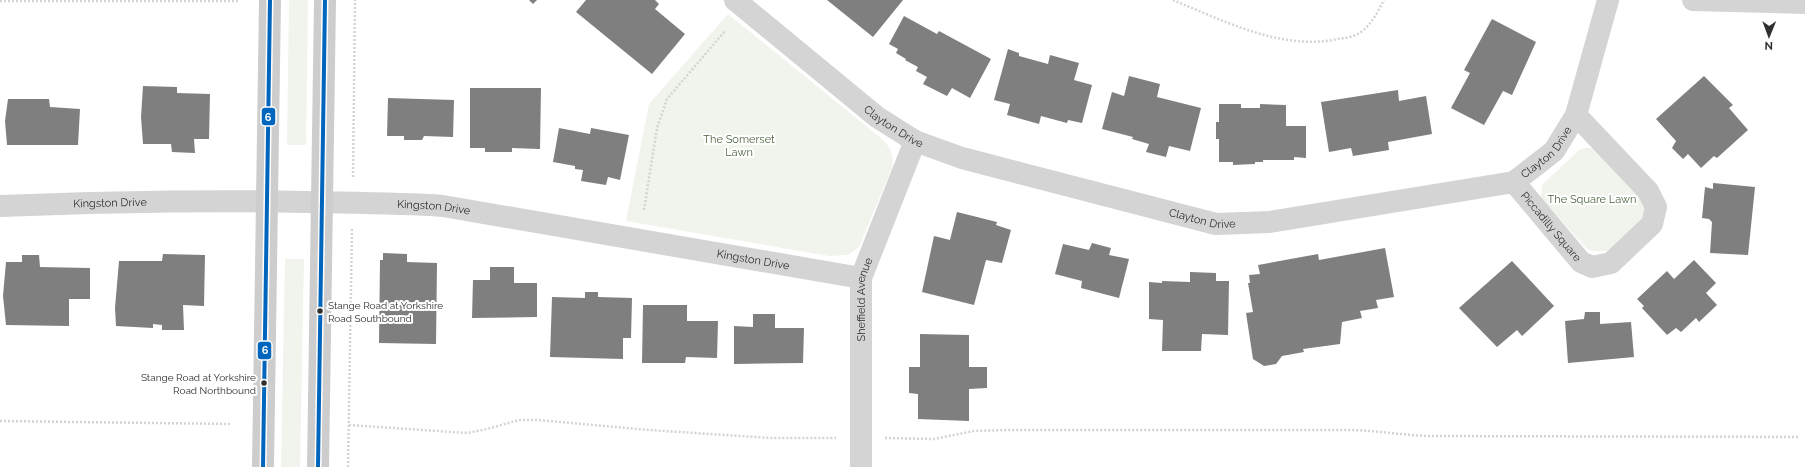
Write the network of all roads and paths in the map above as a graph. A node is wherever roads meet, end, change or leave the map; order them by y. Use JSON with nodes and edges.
{"nodes":[{"id":1,"x":270,"y":0,"type":"edge"},
{"id":2,"x":324,"y":0,"type":"edge"},
{"id":3,"x":355,"y":0,"type":"edge"},
{"id":4,"x":735,"y":0,"type":"edge"},
{"id":5,"x":1174,"y":0,"type":"edge"},
{"id":6,"x":1384,"y":0,"type":"edge"},
{"id":7,"x":1608,"y":0,"type":"edge"},
{"id":8,"x":1693,"y":0,"type":"edge"},
{"id":9,"x":238,"y":1,"type":"dead end"},
{"id":10,"x":0,"y":2,"type":"edge"},
{"id":11,"x":1805,"y":4,"type":"edge"},
{"id":12,"x":725,"y":31,"type":"dead end"},
{"id":13,"x":1576,"y":115,"type":"junction"},
{"id":14,"x":915,"y":141,"type":"junction"},
{"id":15,"x":353,"y":182,"type":"dead end"},
{"id":16,"x":1514,"y":182,"type":"junction"},
{"id":17,"x":267,"y":201,"type":"junction"},
{"id":18,"x":322,"y":202,"type":"junction"},
{"id":19,"x":0,"y":206,"type":"edge"},
{"id":20,"x":644,"y":210,"type":"dead end"},
{"id":21,"x":352,"y":222,"type":"dead end"},
{"id":22,"x":861,"y":278,"type":"junction"},
{"id":23,"x":0,"y":421,"type":"edge"},
{"id":24,"x":231,"y":424,"type":"dead end"},
{"id":25,"x":349,"y":425,"type":"junction"},
{"id":26,"x":1799,"y":437,"type":"dead end"},
{"id":27,"x":861,"y":438,"type":"junction"},
{"id":28,"x":263,"y":467,"type":"edge"},
{"id":29,"x":318,"y":467,"type":"edge"},
{"id":30,"x":348,"y":467,"type":"edge"},
{"id":31,"x":861,"y":467,"type":"edge"}],
"edges":[{"from":1,"to":17,"type":"main road"},
{"from":2,"to":18,"type":"main road"},
{"from":3,"to":15,"type":"path"},
{"from":4,"to":14,"type":"street","name":"Clayton Drive"},
{"from":5,"to":6,"type":"path"},
{"from":7,"to":13,"type":"street","name":"Clayton Drive"},
{"from":8,"to":11,"type":"street"},
{"from":9,"to":10,"type":"path"},
{"from":12,"to":20,"type":"path"},
{"from":13,"to":16,"type":"street","name":"Clayton Drive"},
{"from":13,"to":16,"type":"street","name":"Piccadilly Square"},
{"from":14,"to":16,"type":"street","name":"Clayton Drive"},
{"from":14,"to":22,"type":"street","name":"Sheffield Avenue"},
{"from":17,"to":18,"type":"street","name":"Kingston Drive"},
{"from":17,"to":19,"type":"street","name":"Kingston Drive"},
{"from":17,"to":28,"type":"main road"},
{"from":18,"to":22,"type":"street","name":"Kingston Drive"},
{"from":18,"to":29,"type":"main road"},
{"from":21,"to":25,"type":"path"},
{"from":22,"to":27,"type":"street","name":"Sheffield Avenue"},
{"from":23,"to":24,"type":"path"},
{"from":25,"to":27,"type":"path"},
{"from":25,"to":30,"type":"path"},
{"from":26,"to":27,"type":"path"},
{"from":27,"to":31,"type":"street","name":"Sheffield Avenue"}]}
